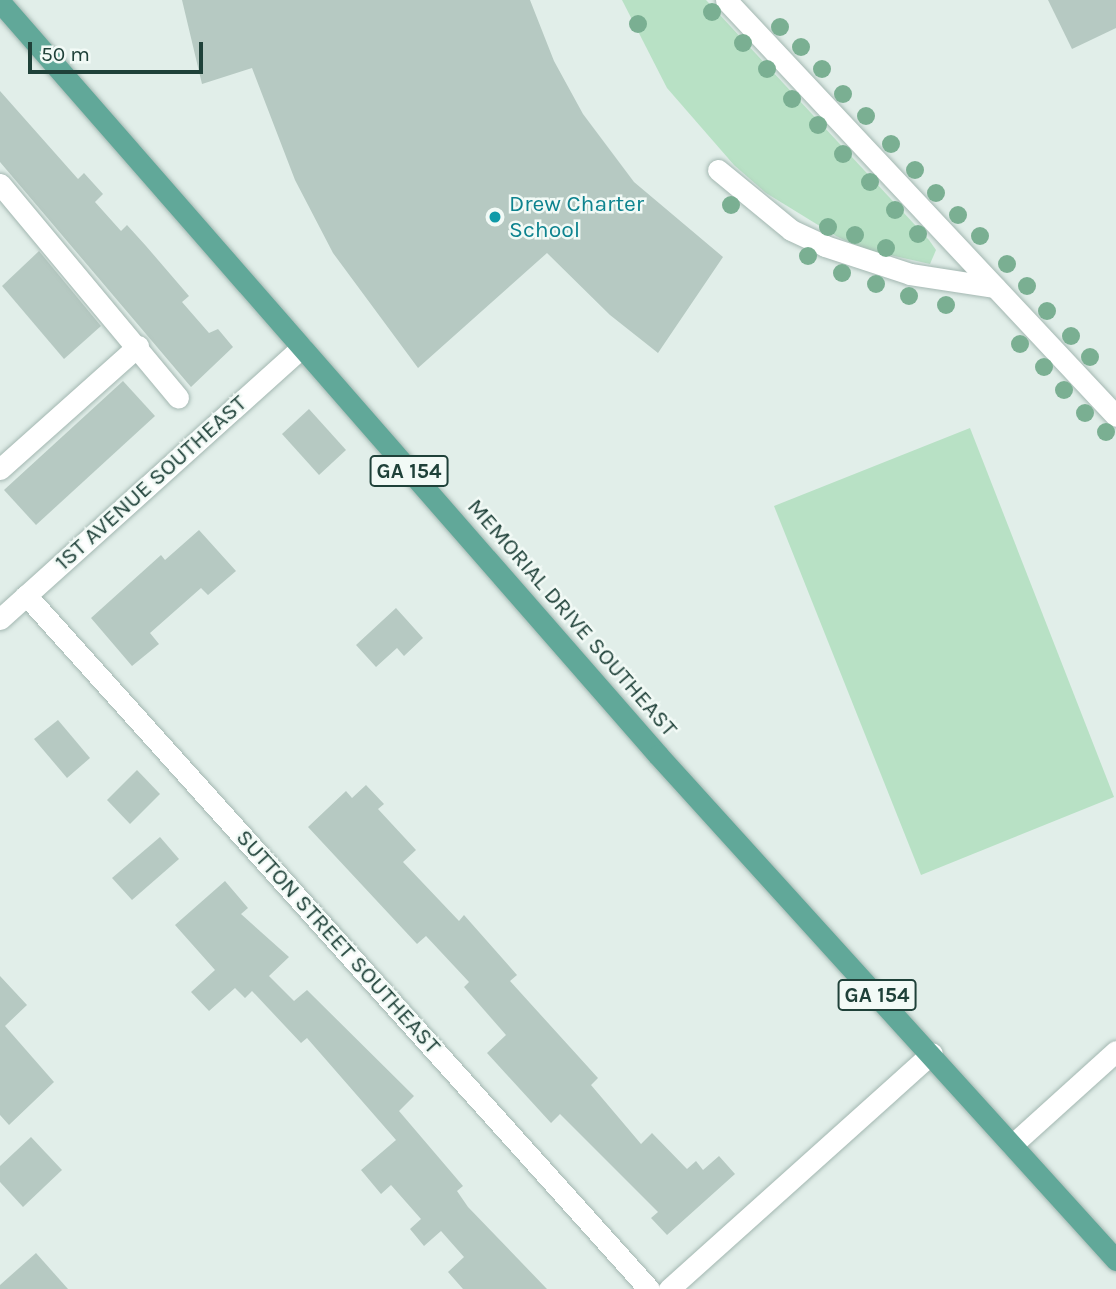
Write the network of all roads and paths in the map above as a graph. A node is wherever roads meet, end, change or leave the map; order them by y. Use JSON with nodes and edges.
{"nodes":[{"id":1,"x":726,"y":0,"type":"edge"},
{"id":2,"x":0,"y":2,"type":"edge"},
{"id":3,"x":718,"y":170,"type":"dead end"},
{"id":4,"x":0,"y":184,"type":"edge"},
{"id":5,"x":995,"y":287,"type":"junction"},
{"id":6,"x":138,"y":346,"type":"junction"},
{"id":7,"x":302,"y":347,"type":"junction"},
{"id":8,"x":178,"y":398,"type":"dead end"},
{"id":9,"x":1116,"y":416,"type":"edge"},
{"id":10,"x":0,"y":469,"type":"edge"},
{"id":11,"x":10,"y":602,"type":"edge"},
{"id":12,"x":1116,"y":1051,"type":"edge"},
{"id":13,"x":932,"y":1053,"type":"junction"},
{"id":14,"x":1013,"y":1145,"type":"junction"},
{"id":15,"x":1116,"y":1259,"type":"edge"},
{"id":16,"x":649,"y":1289,"type":"edge"},
{"id":17,"x":669,"y":1289,"type":"edge"}],
"edges":[{"from":1,"to":5,"type":"street"},
{"from":2,"to":7,"type":"main road","name":"MEMORIAL DRIVE SOUTHEAST","number":"GA 154"},
{"from":3,"to":5,"type":"street"},
{"from":4,"to":6,"type":"street"},
{"from":5,"to":9,"type":"street"},
{"from":6,"to":8,"type":"street"},
{"from":6,"to":10,"type":"street"},
{"from":7,"to":11,"type":"street","name":"1ST AVENUE SOUTHEAST"},
{"from":7,"to":13,"type":"main road","name":"MEMORIAL DRIVE SOUTHEAST","number":"GA 154"},
{"from":11,"to":16,"type":"street","name":"SUTTON STREET SOUTHEAST"},
{"from":12,"to":14,"type":"street"},
{"from":13,"to":14,"type":"main road","name":"MEMORIAL DRIVE SOUTHEAST","number":"GA 154"},
{"from":13,"to":17,"type":"street"},
{"from":14,"to":15,"type":"main road","name":"MEMORIAL DRIVE SOUTHEAST","number":"GA 154"}]}
